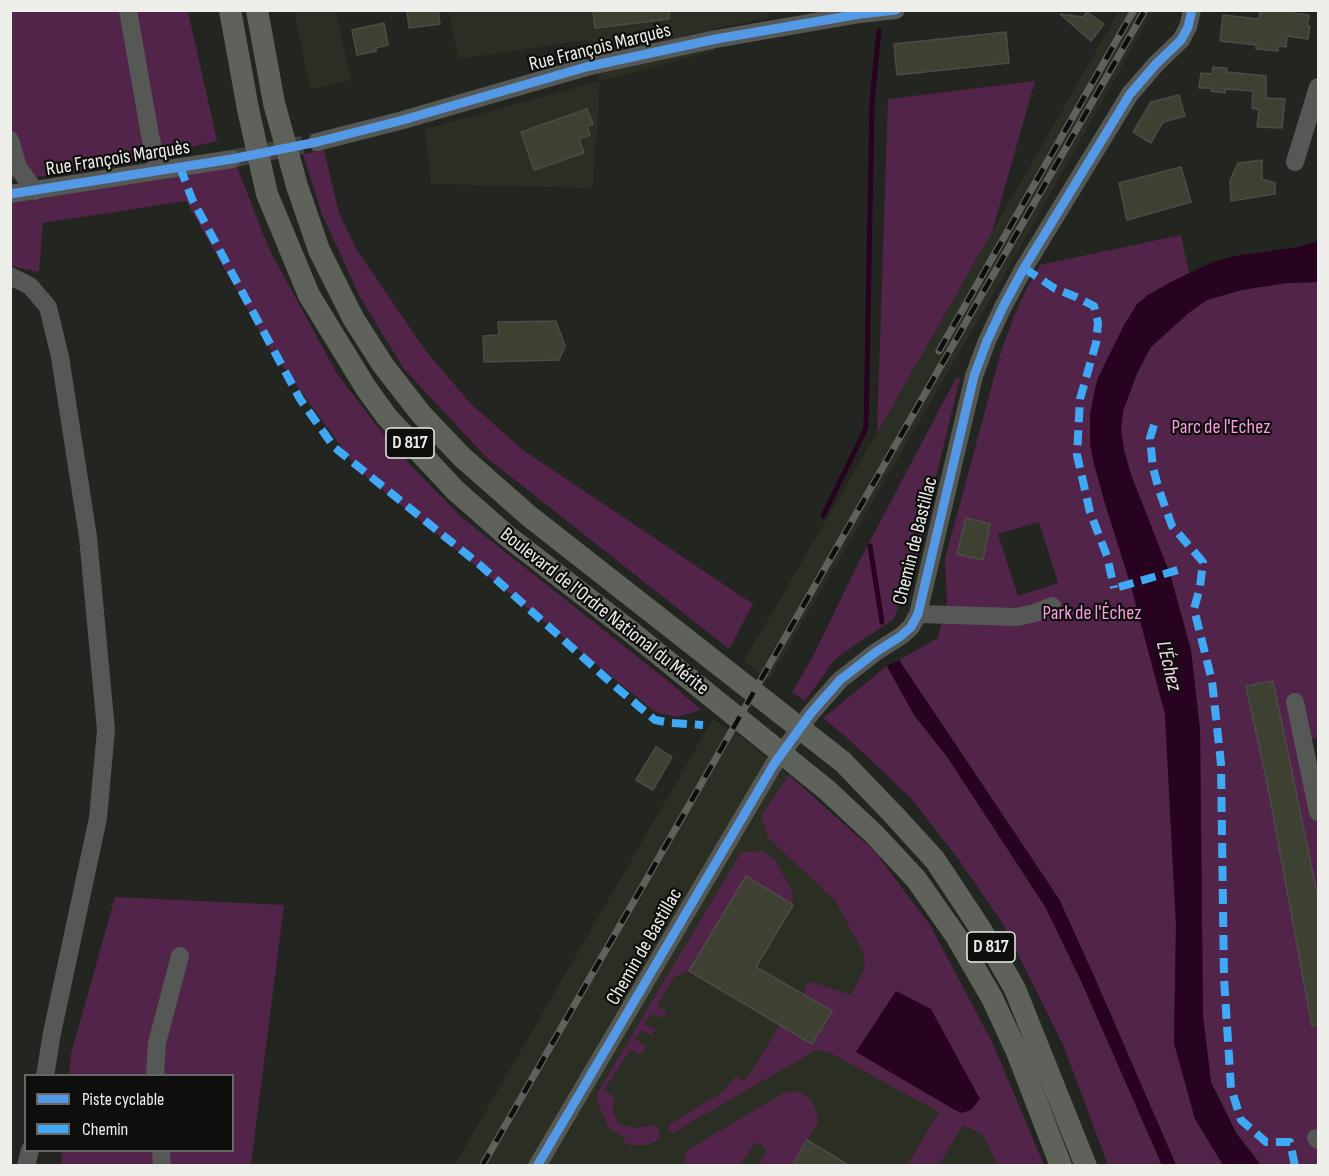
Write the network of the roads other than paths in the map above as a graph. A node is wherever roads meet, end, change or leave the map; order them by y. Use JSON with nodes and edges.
{"nodes":[{"id":1,"x":128,"y":10,"type":"edge"},
{"id":2,"x":230,"y":10,"type":"edge"},
{"id":3,"x":256,"y":10,"type":"edge"},
{"id":4,"x":896,"y":10,"type":"edge"},
{"id":5,"x":1192,"y":10,"type":"edge"},
{"id":6,"x":846,"y":14,"type":"edge"},
{"id":7,"x":1318,"y":87,"type":"edge"},
{"id":8,"x":10,"y":140,"type":"edge"},
{"id":9,"x":317,"y":142,"type":"tunnel mouth"},
{"id":10,"x":232,"y":159,"type":"tunnel mouth"},
{"id":11,"x":1295,"y":162,"type":"dead end"},
{"id":12,"x":158,"y":170,"type":"junction"},
{"id":13,"x":34,"y":191,"type":"junction"},
{"id":14,"x":10,"y":194,"type":"edge"},
{"id":15,"x":10,"y":276,"type":"edge"},
{"id":16,"x":1052,"y":606,"type":"dead end"},
{"id":17,"x":918,"y":614,"type":"junction"},
{"id":18,"x":1295,"y":702,"type":"dead end"},
{"id":19,"x":1318,"y":812,"type":"edge"},
{"id":20,"x":180,"y":956,"type":"dead end"},
{"id":21,"x":45,"y":1074,"type":"edge"},
{"id":22,"x":155,"y":1074,"type":"edge"},
{"id":23,"x":537,"y":1166,"type":"edge"},
{"id":24,"x":1061,"y":1166,"type":"edge"},
{"id":25,"x":1086,"y":1166,"type":"edge"}],
"edges":[{"from":1,"to":12,"type":"street"},
{"from":2,"to":24,"type":"main road","name":"Boulevard de l'Ordre National du Mérite","number":"D 817"},
{"from":3,"to":25,"type":"main road","name":"Boulevard de l'Ordre National du Mérite","number":"D 817"},
{"from":4,"to":6,"type":"street","name":"Rue François Marquès"},
{"from":5,"to":17,"type":"street","name":"Chemin de Bastillac"},
{"from":6,"to":9,"type":"street","name":"Rue François Marquès"},
{"from":7,"to":11,"type":"street"},
{"from":8,"to":13,"type":"street"},
{"from":10,"to":12,"type":"street","name":"Rue François Marquès"},
{"from":12,"to":13,"type":"street","name":"Rue François Marquès"},
{"from":13,"to":14,"type":"street","name":"Rue François Marquès"},
{"from":15,"to":21,"type":"street"},
{"from":16,"to":17,"type":"street"},
{"from":17,"to":23,"type":"street","name":"Chemin de Bastillac"},
{"from":18,"to":19,"type":"street"},
{"from":20,"to":22,"type":"street"}]}
